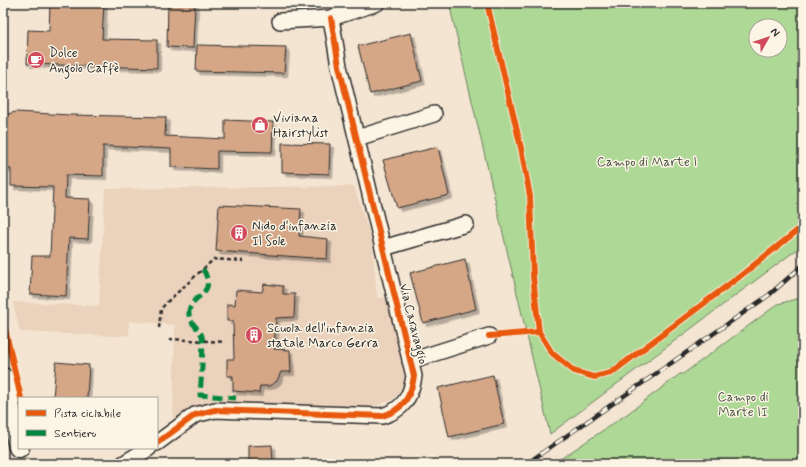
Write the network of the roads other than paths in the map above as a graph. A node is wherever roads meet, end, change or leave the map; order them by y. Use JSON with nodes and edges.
{"nodes":[{"id":1,"x":377,"y":3,"type":"edge"},
{"id":2,"x":331,"y":18,"type":"junction"},
{"id":3,"x":280,"y":21,"type":"dead end"},
{"id":4,"x":434,"y":114,"type":"dead end"},
{"id":5,"x":357,"y":138,"type":"junction"},
{"id":6,"x":466,"y":224,"type":"dead end"},
{"id":7,"x":383,"y":248,"type":"junction"},
{"id":8,"x":489,"y":336,"type":"dead end"},
{"id":9,"x":410,"y":361,"type":"junction"},
{"id":10,"x":4,"y":391,"type":"edge"},
{"id":11,"x":158,"y":442,"type":"edge"},
{"id":12,"x":18,"y":443,"type":"edge"},
{"id":13,"x":19,"y":449,"type":"edge"},
{"id":14,"x":147,"y":449,"type":"edge"},
{"id":15,"x":23,"y":464,"type":"edge"},
{"id":16,"x":123,"y":464,"type":"edge"}],
"edges":[{"from":1,"to":2,"type":"street"},
{"from":2,"to":3,"type":"street"},
{"from":2,"to":5,"type":"street","name":"Via Caravaggio"},
{"from":4,"to":5,"type":"street"},
{"from":5,"to":7,"type":"street","name":"Via Caravaggio"},
{"from":6,"to":7,"type":"street"},
{"from":7,"to":9,"type":"street","name":"Via Caravaggio"},
{"from":8,"to":9,"type":"street","name":"Via Caravaggio"},
{"from":9,"to":11,"type":"street","name":"Via Caravaggio"},
{"from":10,"to":12,"type":"main road"},
{"from":13,"to":15,"type":"main road"},
{"from":14,"to":16,"type":"street"}]}
